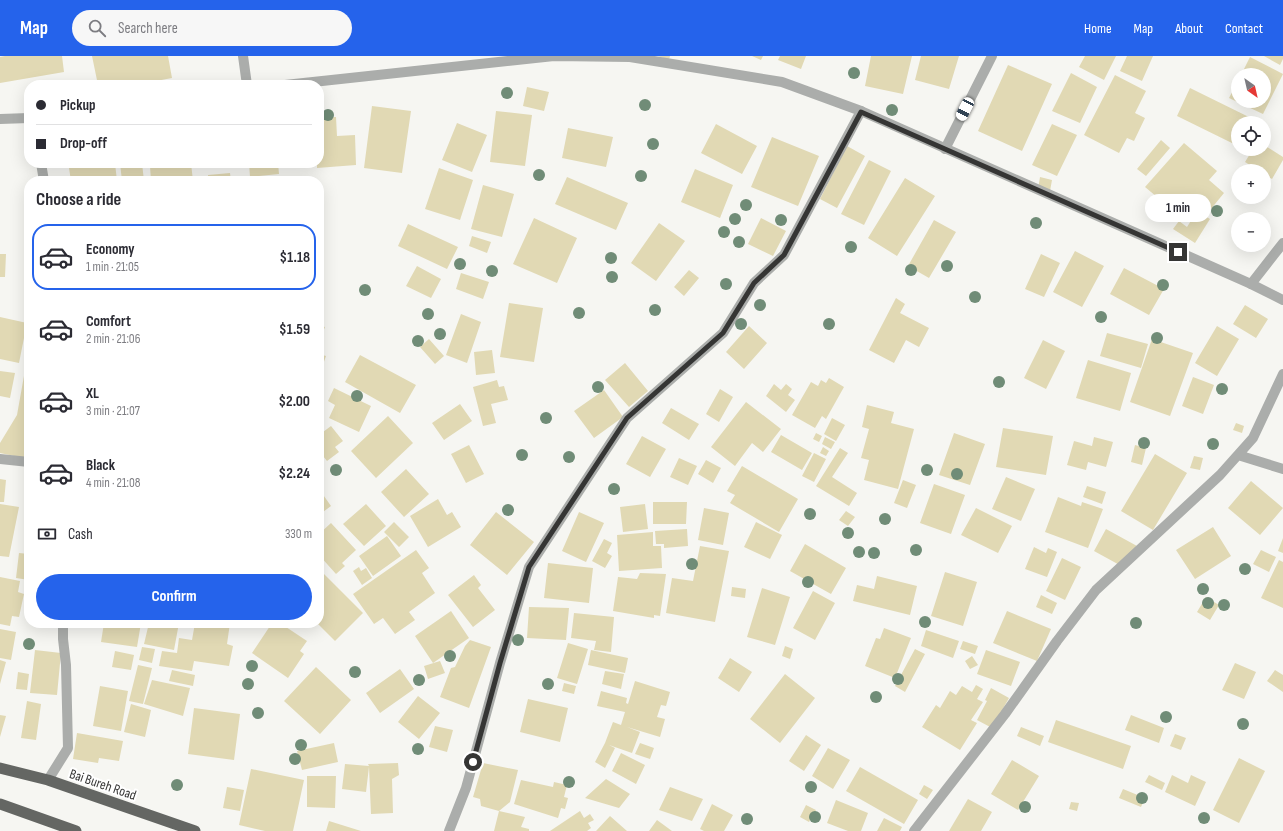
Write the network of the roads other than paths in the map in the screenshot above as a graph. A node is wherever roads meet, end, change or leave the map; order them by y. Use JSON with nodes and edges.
{"nodes":[{"id":1,"x":243,"y":56,"type":"edge"},
{"id":2,"x":630,"y":56,"type":"edge"},
{"id":3,"x":992,"y":56,"type":"edge"},
{"id":4,"x":246,"y":80,"type":"edge"},
{"id":5,"x":324,"y":81,"type":"edge"},
{"id":6,"x":861,"y":112,"type":"junction"},
{"id":7,"x":24,"y":118,"type":"edge"},
{"id":8,"x":0,"y":119,"type":"edge"},
{"id":9,"x":945,"y":149,"type":"junction"},
{"id":10,"x":1283,"y":243,"type":"edge"},
{"id":11,"x":1251,"y":284,"type":"junction"},
{"id":12,"x":1283,"y":300,"type":"edge"},
{"id":13,"x":1283,"y":374,"type":"edge"},
{"id":14,"x":1238,"y":455,"type":"junction"},
{"id":15,"x":0,"y":459,"type":"edge"},
{"id":16,"x":24,"y":461,"type":"edge"},
{"id":17,"x":1283,"y":469,"type":"edge"},
{"id":18,"x":63,"y":628,"type":"edge"},
{"id":19,"x":0,"y":768,"type":"edge"},
{"id":20,"x":48,"y":780,"type":"junction"},
{"id":21,"x":0,"y":804,"type":"edge"},
{"id":22,"x":76,"y":831,"type":"edge"},
{"id":23,"x":194,"y":831,"type":"edge"},
{"id":24,"x":449,"y":831,"type":"edge"},
{"id":25,"x":914,"y":831,"type":"edge"}],
"edges":[{"from":1,"to":4,"type":"street"},
{"from":2,"to":5,"type":"street"},
{"from":2,"to":6,"type":"street"},
{"from":3,"to":9,"type":"street"},
{"from":6,"to":9,"type":"street"},
{"from":6,"to":24,"type":"street"},
{"from":7,"to":8,"type":"street"},
{"from":9,"to":11,"type":"street"},
{"from":10,"to":11,"type":"street"},
{"from":11,"to":12,"type":"street"},
{"from":13,"to":14,"type":"street"},
{"from":14,"to":17,"type":"street"},
{"from":14,"to":25,"type":"street"},
{"from":15,"to":16,"type":"street"},
{"from":18,"to":20,"type":"street"},
{"from":19,"to":20,"type":"highway","name":"Bai Bureh Road"},
{"from":20,"to":23,"type":"highway","name":"Bai Bureh Road"},
{"from":21,"to":22,"type":"highway"}]}
